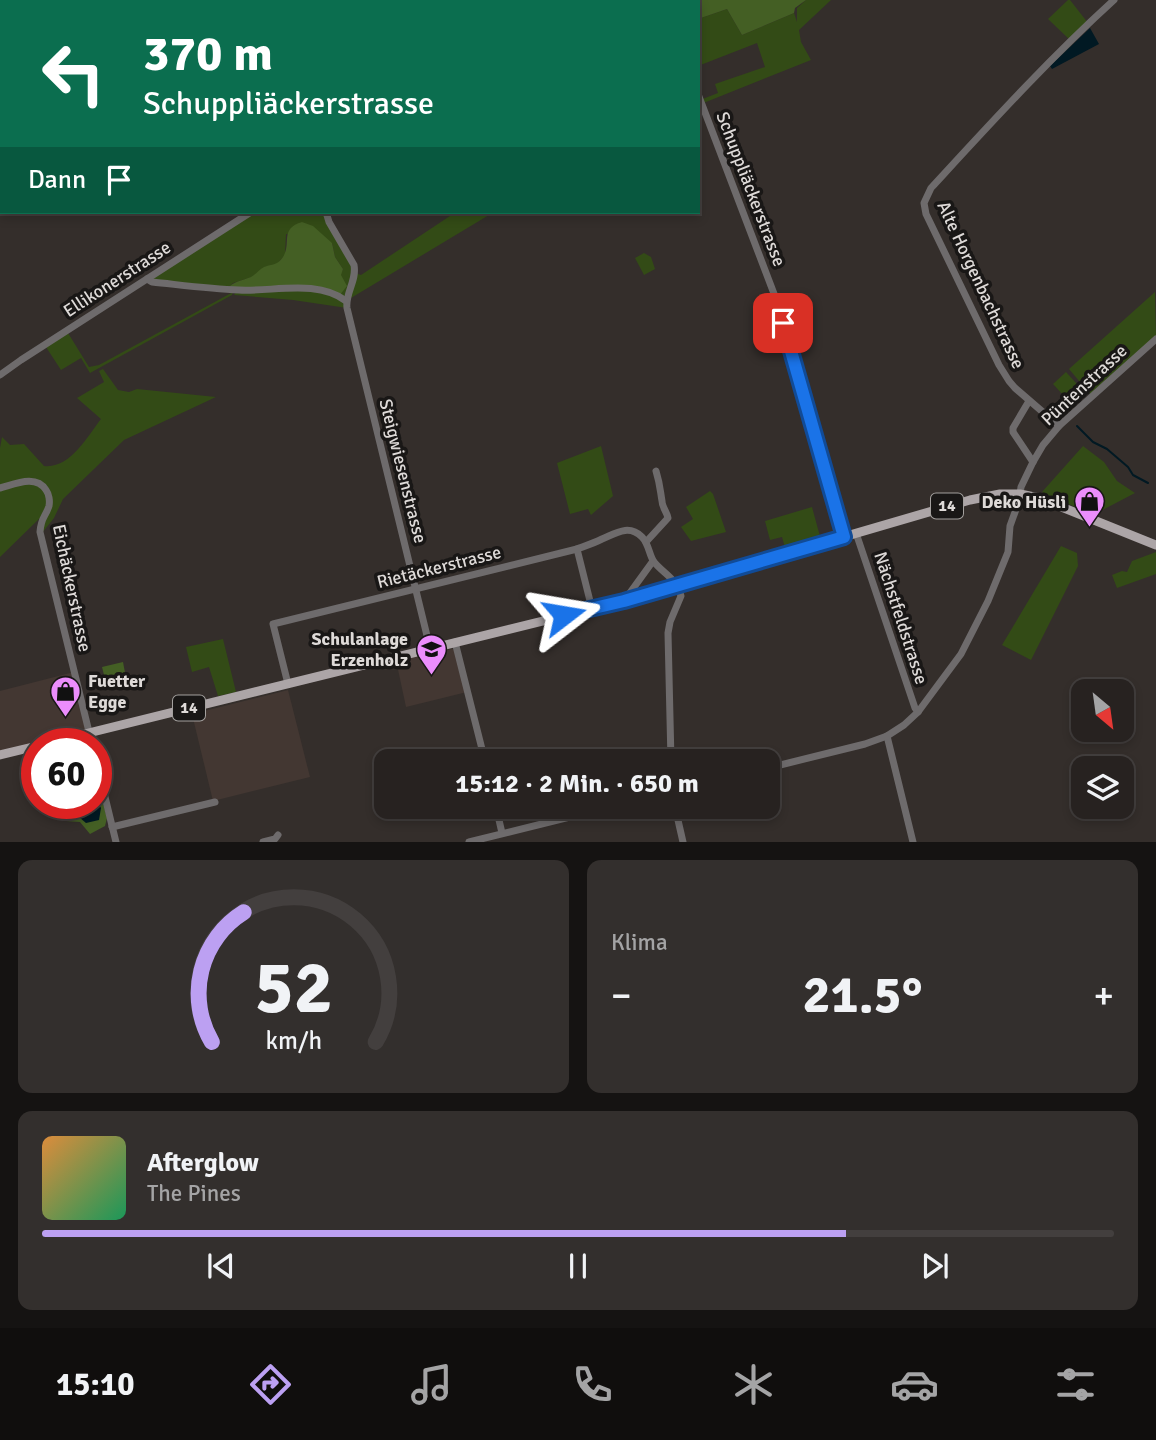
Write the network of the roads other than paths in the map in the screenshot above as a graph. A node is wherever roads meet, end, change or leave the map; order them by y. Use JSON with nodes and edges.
{"nodes":[{"id":1,"x":1114,"y":0,"type":"edge"},
{"id":2,"x":700,"y":99,"type":"edge"},
{"id":3,"x":248,"y":214,"type":"edge"},
{"id":4,"x":327,"y":214,"type":"edge"},
{"id":5,"x":147,"y":279,"type":"junction"},
{"id":6,"x":346,"y":301,"type":"junction"},
{"id":7,"x":1156,"y":340,"type":"edge"},
{"id":8,"x":0,"y":375,"type":"edge"},
{"id":9,"x":1029,"y":401,"type":"junction"},
{"id":10,"x":1059,"y":426,"type":"junction"},
{"id":11,"x":1032,"y":463,"type":"junction"},
{"id":12,"x":656,"y":471,"type":"dead end"},
{"id":13,"x":0,"y":488,"type":"edge"},
{"id":14,"x":1020,"y":494,"type":"junction"},
{"id":15,"x":856,"y":533,"type":"junction"},
{"id":16,"x":844,"y":537,"type":"junction"},
{"id":17,"x":646,"y":542,"type":"junction"},
{"id":18,"x":1156,"y":545,"type":"edge"},
{"id":19,"x":577,"y":549,"type":"junction"},
{"id":20,"x":653,"y":561,"type":"junction"},
{"id":21,"x":677,"y":585,"type":"junction"},
{"id":22,"x":416,"y":589,"type":"junction"},
{"id":23,"x":624,"y":601,"type":"junction"},
{"id":24,"x":592,"y":609,"type":"junction"},
{"id":25,"x":455,"y":642,"type":"junction"},
{"id":26,"x":430,"y":648,"type":"junction"},
{"id":27,"x":288,"y":684,"type":"junction"},
{"id":28,"x":918,"y":712,"type":"junction"},
{"id":29,"x":89,"y":728,"type":"edge"},
{"id":30,"x":110,"y":728,"type":"edge"},
{"id":31,"x":887,"y":736,"type":"junction"},
{"id":32,"x":482,"y":749,"type":"edge"},
{"id":33,"x":671,"y":749,"type":"edge"},
{"id":34,"x":21,"y":750,"type":"edge"},
{"id":35,"x":0,"y":755,"type":"edge"},
{"id":36,"x":780,"y":765,"type":"edge"},
{"id":37,"x":215,"y":802,"type":"dead end"},
{"id":38,"x":110,"y":819,"type":"edge"},
{"id":39,"x":499,"y":819,"type":"edge"},
{"id":40,"x":560,"y":819,"type":"edge"},
{"id":41,"x":678,"y":819,"type":"edge"},
{"id":42,"x":112,"y":827,"type":"junction"},
{"id":43,"x":502,"y":833,"type":"junction"},
{"id":44,"x":278,"y":835,"type":"dead end"},
{"id":45,"x":116,"y":842,"type":"edge"},
{"id":46,"x":263,"y":842,"type":"edge"},
{"id":47,"x":469,"y":842,"type":"edge"},
{"id":48,"x":683,"y":842,"type":"edge"},
{"id":49,"x":913,"y":842,"type":"edge"}],
"edges":[{"from":1,"to":9,"type":"street","name":"Alte Horgenbachstrasse"},
{"from":2,"to":16,"type":"street","name":"Schuppliäckerstrasse"},
{"from":3,"to":5,"type":"street","name":"Ellikonerstrasse"},
{"from":4,"to":6,"type":"street","name":"Steigwiesenstrasse"},
{"from":5,"to":6,"type":"street"},
{"from":5,"to":8,"type":"street","name":"Ellikonerstrasse"},
{"from":6,"to":22,"type":"street","name":"Steigwiesenstrasse"},
{"from":7,"to":10,"type":"street","name":"Püntenstrasse"},
{"from":9,"to":10,"type":"street","name":"Alte Horgenbachstrasse"},
{"from":9,"to":11,"type":"street"},
{"from":10,"to":11,"type":"street","name":"Püntenstrasse"},
{"from":11,"to":14,"type":"street","name":"Püntenstrasse"},
{"from":12,"to":17,"type":"street"},
{"from":13,"to":29,"type":"street","name":"Eichäckerstrasse"},
{"from":14,"to":15,"type":"main road","number":"14"},
{"from":14,"to":18,"type":"main road","number":"14"},
{"from":14,"to":28,"type":"street","name":"Püntenstrasse"},
{"from":15,"to":16,"type":"main road","number":"14"},
{"from":15,"to":28,"type":"street","name":"Nächstfeldstrasse"},
{"from":16,"to":21,"type":"main road","number":"14"},
{"from":17,"to":19,"type":"street","name":"Rietäckerstrasse"},
{"from":17,"to":20,"type":"street"},
{"from":19,"to":22,"type":"street","name":"Rietäckerstrasse"},
{"from":19,"to":24,"type":"street"},
{"from":20,"to":21,"type":"street"},
{"from":20,"to":23,"type":"street"},
{"from":21,"to":23,"type":"main road","number":"14"},
{"from":21,"to":33,"type":"street"},
{"from":22,"to":26,"type":"street","name":"Steigwiesenstrasse"},
{"from":22,"to":27,"type":"street","name":"Rietäckerstrasse"},
{"from":23,"to":24,"type":"main road","number":"14"},
{"from":24,"to":25,"type":"main road","number":"14"},
{"from":25,"to":26,"type":"main road","number":"14"},
{"from":25,"to":32,"type":"street"},
{"from":26,"to":27,"type":"main road","number":"14"},
{"from":27,"to":30,"type":"main road","number":"14"},
{"from":28,"to":31,"type":"street","name":"Püntenstrasse"},
{"from":31,"to":36,"type":"street","name":"Püntenstrasse"},
{"from":31,"to":49,"type":"street"},
{"from":34,"to":35,"type":"main road"},
{"from":37,"to":42,"type":"street"},
{"from":38,"to":42,"type":"street"},
{"from":39,"to":43,"type":"street"},
{"from":40,"to":43,"type":"street"},
{"from":41,"to":48,"type":"street"},
{"from":42,"to":45,"type":"street"},
{"from":43,"to":47,"type":"street"},
{"from":44,"to":46,"type":"street"}]}
